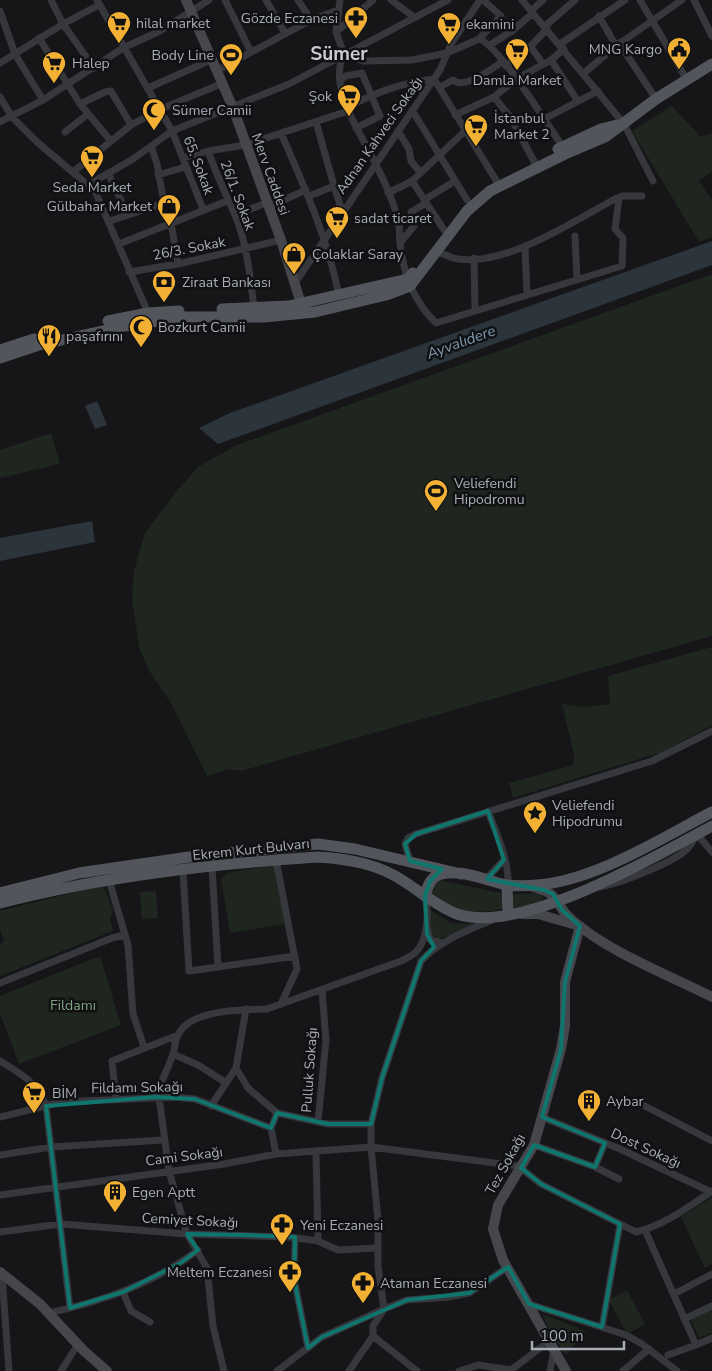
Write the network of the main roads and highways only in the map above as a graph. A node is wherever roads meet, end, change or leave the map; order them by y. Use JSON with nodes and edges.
{"nodes":[{"id":1,"x":711,"y":68,"type":"edge"},
{"id":2,"x":624,"y":124,"type":"junction"},
{"id":3,"x":536,"y":163,"type":"junction"},
{"id":4,"x":498,"y":182,"type":"junction"},
{"id":5,"x":409,"y":283,"type":"junction"},
{"id":6,"x":303,"y":308,"type":"junction"},
{"id":7,"x":150,"y":318,"type":"junction"},
{"id":8,"x":0,"y":350,"type":"edge"},
{"id":9,"x":0,"y":358,"type":"edge"},
{"id":10,"x":712,"y":812,"type":"edge"},
{"id":11,"x":712,"y":826,"type":"edge"},
{"id":12,"x":461,"y":874,"type":"junction"},
{"id":13,"x":507,"y":885,"type":"junction"},
{"id":14,"x":0,"y":893,"type":"edge"},
{"id":15,"x":425,"y":896,"type":"junction"},
{"id":16,"x":0,"y":903,"type":"edge"},
{"id":17,"x":508,"y":914,"type":"junction"}],
"edges":[{"from":1,"to":2,"type":"main road"},
{"from":2,"to":3,"type":"main road"},
{"from":2,"to":3,"type":"main road"},
{"from":3,"to":4,"type":"main road"},
{"from":4,"to":5,"type":"main road"},
{"from":4,"to":5,"type":"main road"},
{"from":5,"to":6,"type":"main road"},
{"from":5,"to":6,"type":"main road"},
{"from":6,"to":7,"type":"main road"},
{"from":6,"to":7,"type":"main road"},
{"from":7,"to":8,"type":"main road"},
{"from":7,"to":9,"type":"main road"},
{"from":10,"to":13,"type":"main road","name":"Ekrem Kurt Bulvarı"},
{"from":11,"to":17,"type":"main road","name":"Ekrem Kurt Bulvarı"},
{"from":12,"to":13,"type":"main road","name":"Ekrem Kurt Bulvarı"},
{"from":12,"to":14,"type":"main road","name":"Ekrem Kurt Bulvarı"},
{"from":12,"to":15,"type":"main road"},
{"from":13,"to":17,"type":"main road"},
{"from":15,"to":16,"type":"main road","name":"Ekrem Kurt Bulvarı"},
{"from":15,"to":17,"type":"main road","name":"Ekrem Kurt Bulvarı"}]}
